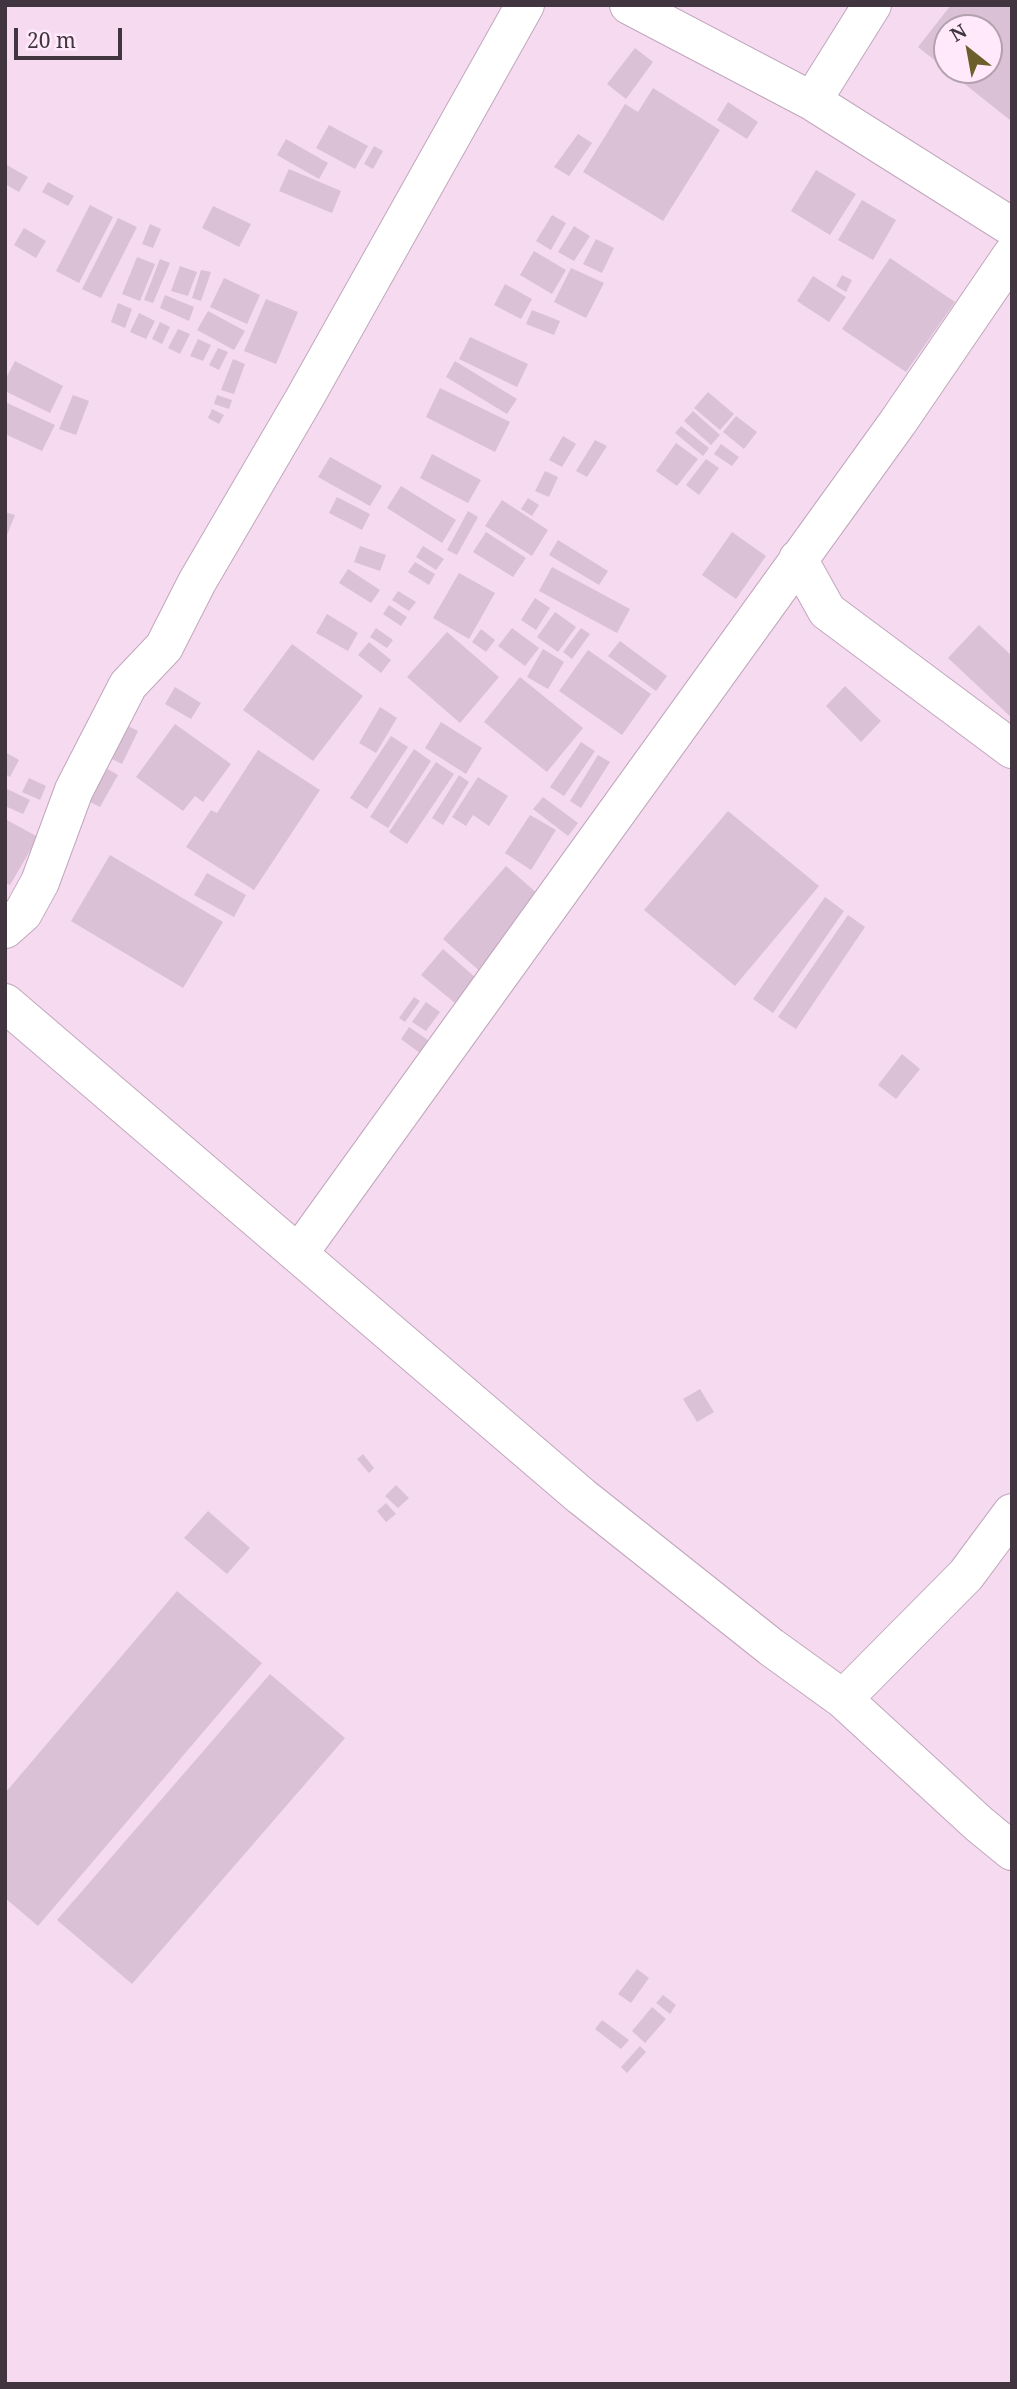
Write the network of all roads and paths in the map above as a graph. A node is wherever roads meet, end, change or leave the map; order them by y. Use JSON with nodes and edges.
{"nodes":[{"id":1,"x":525,"y":5,"type":"edge"},
{"id":2,"x":629,"y":5,"type":"edge"},
{"id":3,"x":872,"y":5,"type":"edge"},
{"id":4,"x":812,"y":101,"type":"junction"},
{"id":5,"x":1012,"y":227,"type":"edge"},
{"id":6,"x":1012,"y":255,"type":"edge"},
{"id":7,"x":798,"y":559,"type":"junction"},
{"id":8,"x":827,"y":611,"type":"junction"},
{"id":9,"x":759,"y":613,"type":"junction"},
{"id":10,"x":1012,"y":749,"type":"edge"},
{"id":11,"x":5,"y":929,"type":"edge"},
{"id":12,"x":5,"y":1003,"type":"edge"},
{"id":13,"x":299,"y":1253,"type":"junction"},
{"id":14,"x":1012,"y":1513,"type":"edge"},
{"id":15,"x":843,"y":1699,"type":"junction"},
{"id":16,"x":1012,"y":1851,"type":"edge"}],
"edges":[{"from":1,"to":11,"type":"street"},
{"from":2,"to":4,"type":"street"},
{"from":3,"to":4,"type":"street"},
{"from":4,"to":5,"type":"street"},
{"from":6,"to":7,"type":"street"},
{"from":7,"to":8,"type":"street"},
{"from":7,"to":9,"type":"street"},
{"from":8,"to":9,"type":"street"},
{"from":8,"to":10,"type":"street"},
{"from":9,"to":13,"type":"street"},
{"from":12,"to":13,"type":"street"},
{"from":13,"to":15,"type":"street"},
{"from":14,"to":15,"type":"street"},
{"from":15,"to":16,"type":"street"}]}
